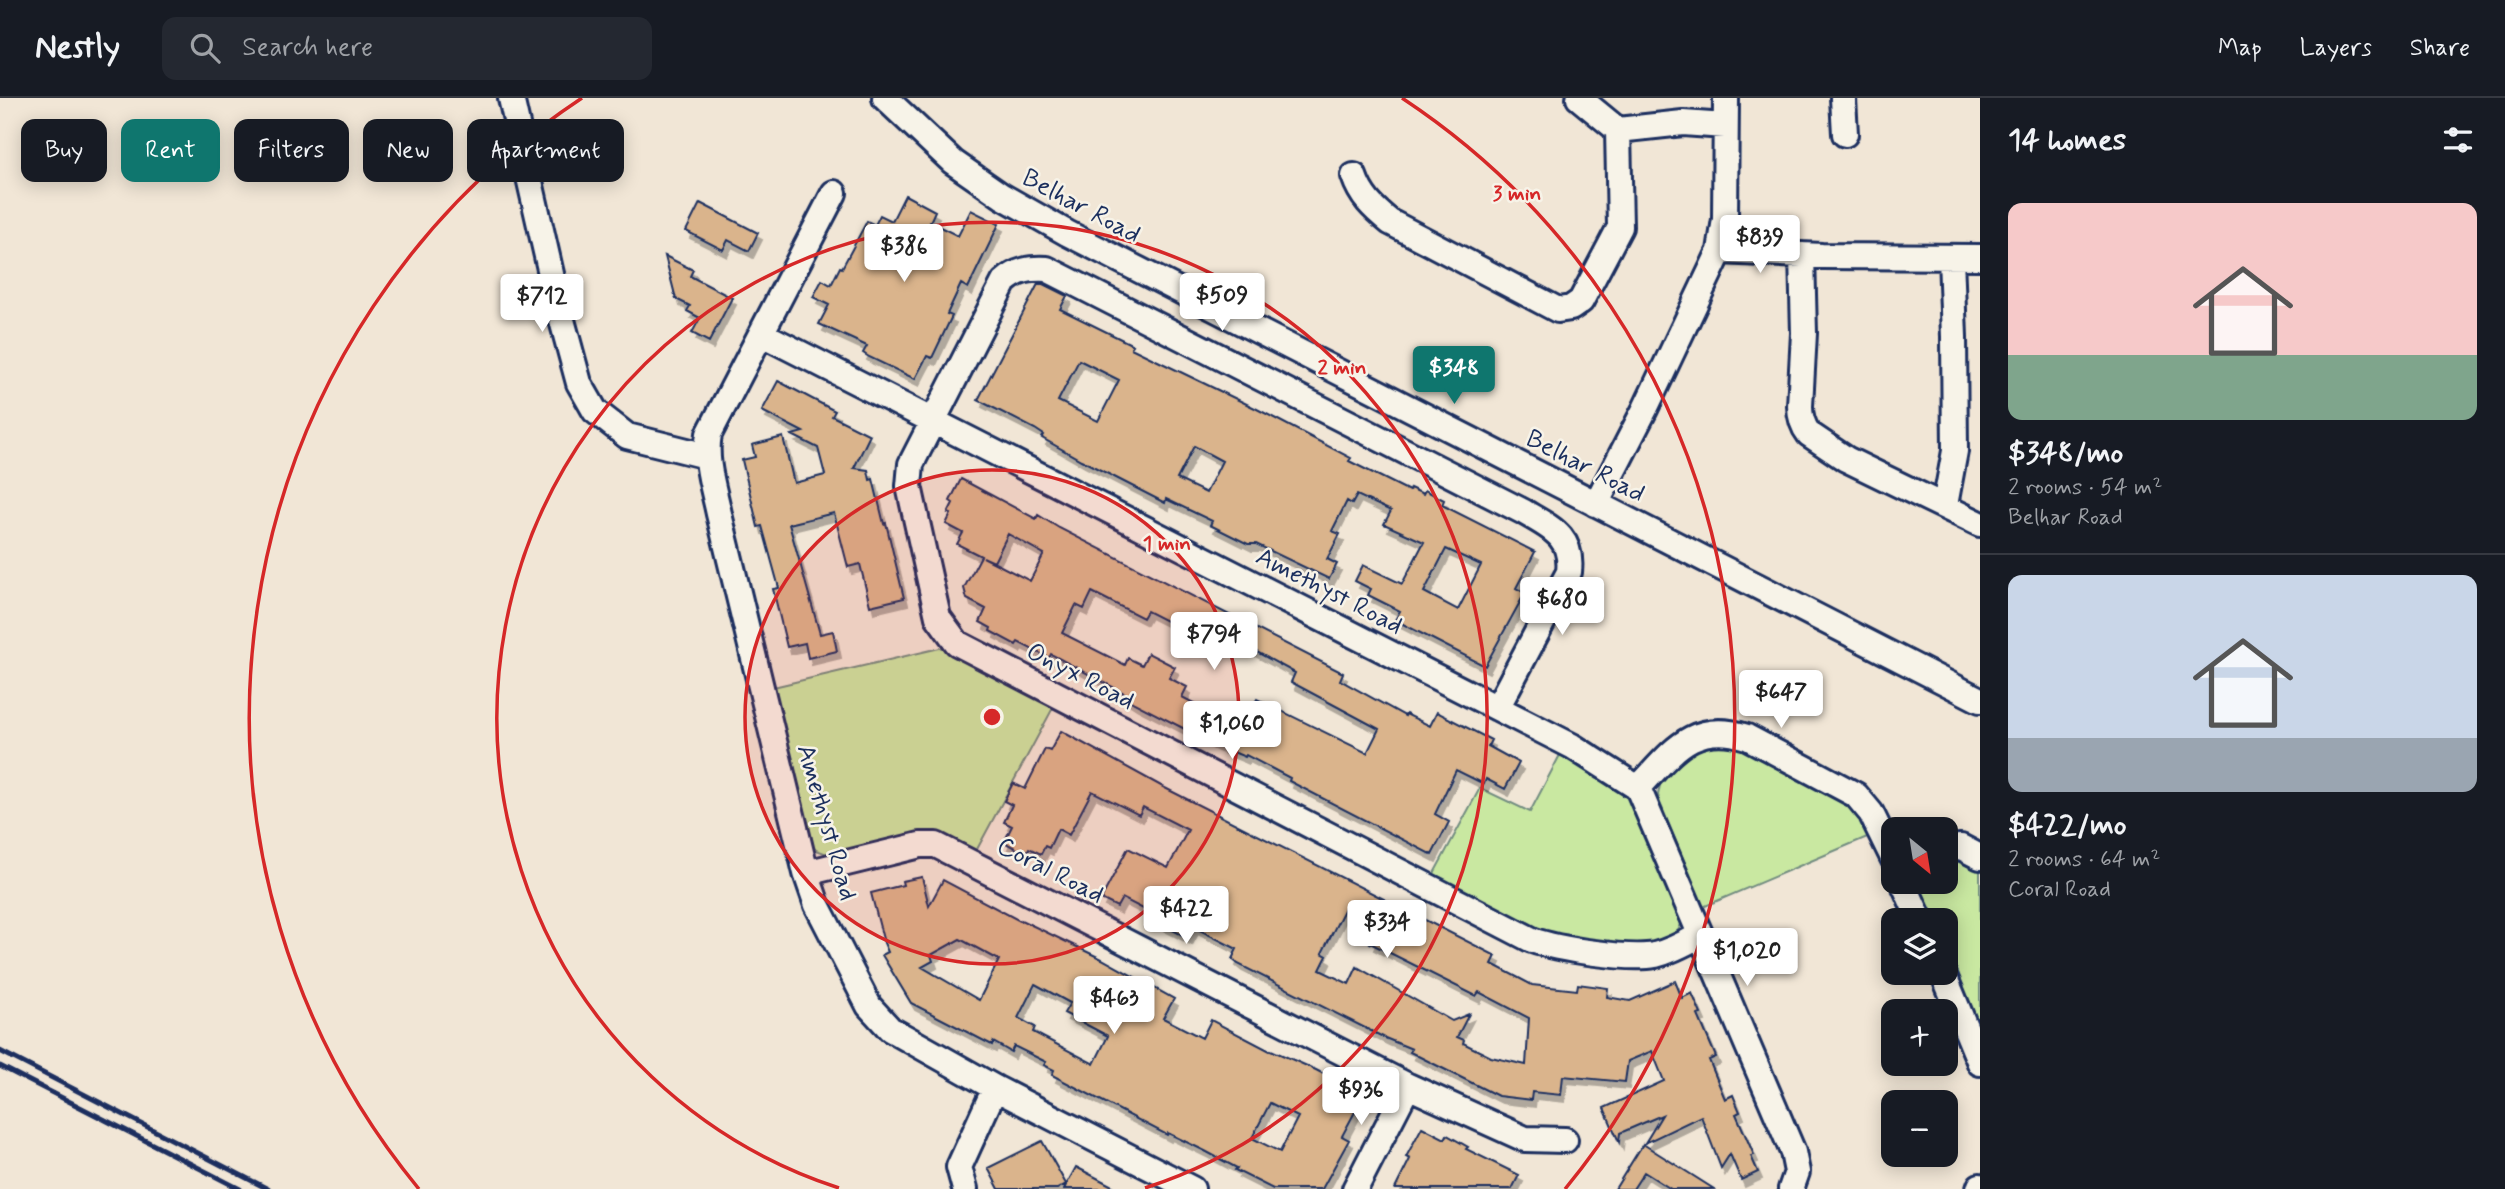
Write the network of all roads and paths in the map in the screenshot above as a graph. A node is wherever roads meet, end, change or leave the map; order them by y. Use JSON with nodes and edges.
{"nodes":[{"id":1,"x":511,"y":98,"type":"edge"},
{"id":2,"x":884,"y":98,"type":"edge"},
{"id":3,"x":901,"y":98,"type":"edge"},
{"id":4,"x":1579,"y":98,"type":"edge"},
{"id":5,"x":1726,"y":98,"type":"edge"},
{"id":6,"x":1843,"y":98,"type":"edge"},
{"id":7,"x":1725,"y":126,"type":"junction"},
{"id":8,"x":916,"y":128,"type":"junction"},
{"id":9,"x":1618,"y":130,"type":"junction"},
{"id":10,"x":1845,"y":134,"type":"dead end"},
{"id":11,"x":1354,"y":176,"type":"dead end"},
{"id":12,"x":834,"y":193,"type":"dead end"},
{"id":13,"x":1720,"y":251,"type":"junction"},
{"id":14,"x":1802,"y":255,"type":"junction"},
{"id":15,"x":1951,"y":257,"type":"junction"},
{"id":16,"x":1980,"y":257,"type":"edge"},
{"id":17,"x":762,"y":334,"type":"junction"},
{"id":18,"x":931,"y":422,"type":"junction"},
{"id":19,"x":707,"y":456,"type":"junction"},
{"id":20,"x":1597,"y":504,"type":"junction"},
{"id":21,"x":1945,"y":505,"type":"junction"},
{"id":22,"x":1980,"y":524,"type":"edge"},
{"id":23,"x":1980,"y":700,"type":"edge"},
{"id":24,"x":1497,"y":708,"type":"junction"},
{"id":25,"x":1638,"y":788,"type":"junction"},
{"id":26,"x":1881,"y":833,"type":"edge"},
{"id":27,"x":1958,"y":847,"type":"edge"},
{"id":28,"x":1980,"y":856,"type":"edge"},
{"id":29,"x":806,"y":873,"type":"junction"},
{"id":30,"x":1700,"y":935,"type":"junction"},
{"id":31,"x":1948,"y":985,"type":"edge"},
{"id":32,"x":1978,"y":1049,"type":"edge"},
{"id":33,"x":1408,"y":1086,"type":"junction"},
{"id":34,"x":995,"y":1088,"type":"junction"},
{"id":35,"x":1565,"y":1140,"type":"dead end"},
{"id":36,"x":965,"y":1189,"type":"edge"},
{"id":37,"x":1192,"y":1189,"type":"edge"},
{"id":38,"x":1355,"y":1189,"type":"edge"},
{"id":39,"x":1791,"y":1189,"type":"edge"}],
"edges":[{"from":1,"to":19,"type":"street"},
{"from":2,"to":8,"type":"street","name":"Belhar Road"},
{"from":3,"to":8,"type":"street","name":"Belhar Road"},
{"from":4,"to":9,"type":"street"},
{"from":5,"to":7,"type":"street"},
{"from":6,"to":10,"type":"street"},
{"from":7,"to":9,"type":"street"},
{"from":7,"to":13,"type":"street"},
{"from":8,"to":20,"type":"street","name":"Belhar Road"},
{"from":9,"to":11,"type":"street"},
{"from":12,"to":17,"type":"street","name":"Amethyst Road"},
{"from":13,"to":14,"type":"street"},
{"from":13,"to":20,"type":"street"},
{"from":14,"to":15,"type":"street"},
{"from":14,"to":21,"type":"street"},
{"from":15,"to":16,"type":"street"},
{"from":15,"to":21,"type":"street"},
{"from":17,"to":18,"type":"street","name":"Amethyst Road"},
{"from":17,"to":19,"type":"street","name":"Amethyst Road"},
{"from":18,"to":24,"type":"street","name":"Amethyst Road"},
{"from":18,"to":24,"type":"street","name":"Onyx Road"},
{"from":18,"to":30,"type":"street","name":"Onyx Road"},
{"from":19,"to":29,"type":"street","name":"Amethyst Road"},
{"from":20,"to":23,"type":"street","name":"Belhar Road"},
{"from":21,"to":22,"type":"street"},
{"from":24,"to":25,"type":"street","name":"Amethyst Road"},
{"from":25,"to":26,"type":"street"},
{"from":25,"to":30,"type":"street"},
{"from":27,"to":28,"type":"street"},
{"from":29,"to":33,"type":"street","name":"Coral Road"},
{"from":29,"to":34,"type":"street","name":"Amethyst Road"},
{"from":30,"to":39,"type":"street"},
{"from":31,"to":32,"type":"street"},
{"from":33,"to":35,"type":"street","name":"Coral Road"},
{"from":33,"to":38,"type":"street"},
{"from":34,"to":36,"type":"street"},
{"from":34,"to":37,"type":"street","name":"Amethyst Road"}]}
